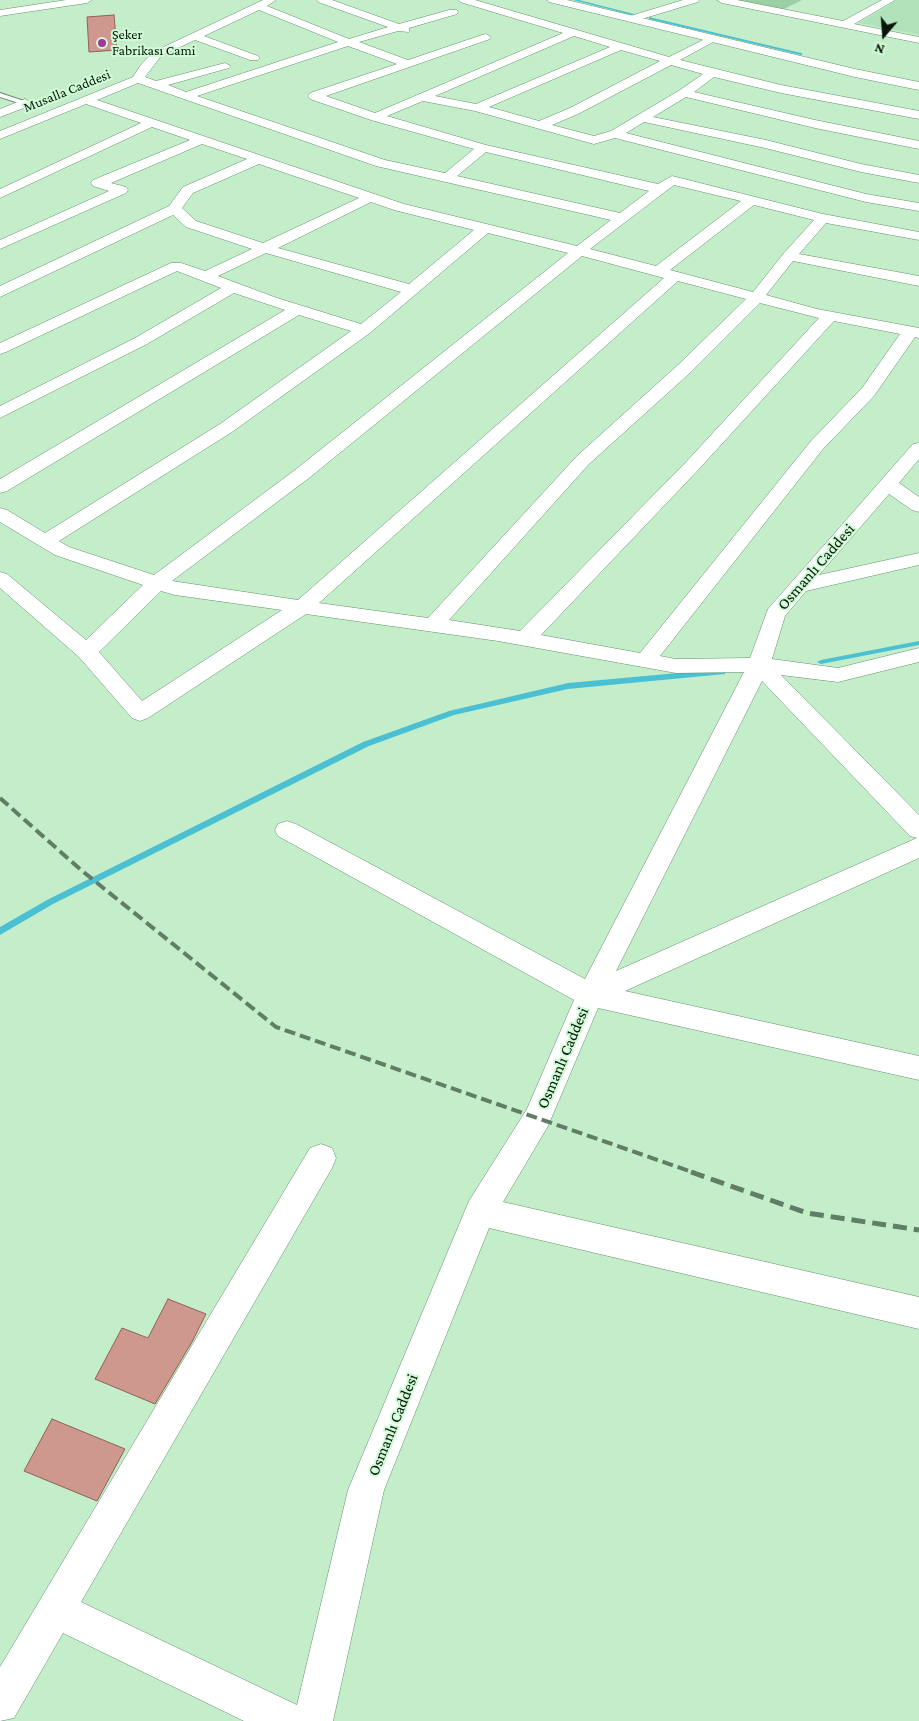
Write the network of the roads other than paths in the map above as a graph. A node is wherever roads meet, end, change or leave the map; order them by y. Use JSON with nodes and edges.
{"nodes":[{"id":1,"x":87,"y":0,"type":"edge"},
{"id":2,"x":271,"y":0,"type":"edge"},
{"id":3,"x":322,"y":0,"type":"edge"},
{"id":4,"x":464,"y":0,"type":"edge"},
{"id":5,"x":553,"y":0,"type":"edge"},
{"id":6,"x":694,"y":0,"type":"edge"},
{"id":7,"x":722,"y":0,"type":"edge"},
{"id":8,"x":890,"y":0,"type":"edge"},
{"id":9,"x":797,"y":4,"type":"dead end"},
{"id":10,"x":257,"y":5,"type":"junction"},
{"id":11,"x":454,"y":12,"type":"dead end"},
{"id":12,"x":0,"y":13,"type":"edge"},
{"id":13,"x":782,"y":13,"type":"junction"},
{"id":14,"x":631,"y":19,"type":"junction"},
{"id":15,"x":844,"y":25,"type":"junction"},
{"id":16,"x":402,"y":28,"type":"junction"},
{"id":17,"x":574,"y":32,"type":"junction"},
{"id":18,"x":419,"y":35,"type":"dead end"},
{"id":19,"x":195,"y":36,"type":"junction"},
{"id":20,"x":331,"y":36,"type":"junction"},
{"id":21,"x":486,"y":37,"type":"dead end"},
{"id":22,"x":711,"y":38,"type":"junction"},
{"id":23,"x":919,"y":40,"type":"edge"},
{"id":24,"x":314,"y":41,"type":"dead end"},
{"id":25,"x":437,"y":41,"type":"dead end"},
{"id":26,"x":349,"y":42,"type":"junction"},
{"id":27,"x":621,"y":46,"type":"junction"},
{"id":28,"x":454,"y":48,"type":"junction"},
{"id":29,"x":669,"y":60,"type":"junction"},
{"id":30,"x":408,"y":64,"type":"junction"},
{"id":31,"x":712,"y":72,"type":"junction"},
{"id":32,"x":138,"y":79,"type":"junction"},
{"id":33,"x":156,"y":86,"type":"junction"},
{"id":34,"x":919,"y":86,"type":"edge"},
{"id":35,"x":684,"y":93,"type":"junction"},
{"id":36,"x":0,"y":95,"type":"edge"},
{"id":37,"x":187,"y":95,"type":"junction"},
{"id":38,"x":422,"y":97,"type":"junction"},
{"id":39,"x":85,"y":100,"type":"junction"},
{"id":40,"x":25,"y":103,"type":"joint"},
{"id":41,"x":476,"y":108,"type":"junction"},
{"id":42,"x":0,"y":113,"type":"edge"},
{"id":43,"x":919,"y":115,"type":"edge"},
{"id":44,"x":375,"y":117,"type":"junction"},
{"id":45,"x":642,"y":118,"type":"junction"},
{"id":46,"x":151,"y":123,"type":"junction"},
{"id":47,"x":541,"y":126,"type":"junction"},
{"id":48,"x":615,"y":134,"type":"junction"},
{"id":49,"x":0,"y":135,"type":"edge"},
{"id":50,"x":201,"y":140,"type":"junction"},
{"id":51,"x":919,"y":145,"type":"edge"},
{"id":52,"x":483,"y":148,"type":"junction"},
{"id":53,"x":256,"y":160,"type":"junction"},
{"id":54,"x":446,"y":179,"type":"junction"},
{"id":55,"x":919,"y":179,"type":"edge"},
{"id":56,"x":660,"y":189,"type":"junction"},
{"id":57,"x":0,"y":194,"type":"edge"},
{"id":58,"x":369,"y":198,"type":"junction"},
{"id":59,"x":751,"y":200,"type":"junction"},
{"id":60,"x":919,"y":207,"type":"edge"},
{"id":61,"x":174,"y":209,"type":"junction"},
{"id":62,"x":623,"y":218,"type":"junction"},
{"id":63,"x":823,"y":218,"type":"junction"},
{"id":64,"x":485,"y":228,"type":"junction"},
{"id":65,"x":919,"y":236,"type":"edge"},
{"id":66,"x":0,"y":245,"type":"edge"},
{"id":67,"x":263,"y":248,"type":"junction"},
{"id":68,"x":579,"y":251,"type":"junction"},
{"id":69,"x":789,"y":256,"type":"junction"},
{"id":70,"x":667,"y":274,"type":"junction"},
{"id":71,"x":205,"y":277,"type":"junction"},
{"id":72,"x":919,"y":282,"type":"edge"},
{"id":73,"x":233,"y":287,"type":"junction"},
{"id":74,"x":412,"y":290,"type":"junction"},
{"id":75,"x":0,"y":292,"type":"edge"},
{"id":76,"x":757,"y":297,"type":"junction"},
{"id":77,"x":298,"y":309,"type":"junction"},
{"id":78,"x":830,"y":316,"type":"junction"},
{"id":79,"x":364,"y":330,"type":"junction"},
{"id":80,"x":915,"y":332,"type":"edge"},
{"id":81,"x":0,"y":349,"type":"edge"},
{"id":82,"x":0,"y":413,"type":"edge"},
{"id":83,"x":919,"y":448,"type":"edge"},
{"id":84,"x":888,"y":484,"type":"junction"},
{"id":85,"x":0,"y":487,"type":"edge"},
{"id":86,"x":919,"y":506,"type":"edge"},
{"id":87,"x":0,"y":514,"type":"edge"},
{"id":88,"x":46,"y":541,"type":"junction"},
{"id":89,"x":919,"y":559,"type":"edge"},
{"id":90,"x":0,"y":578,"type":"edge"},
{"id":91,"x":157,"y":583,"type":"junction"},
{"id":92,"x":800,"y":586,"type":"junction"},
{"id":93,"x":302,"y":607,"type":"junction"},
{"id":94,"x":433,"y":624,"type":"junction"},
{"id":95,"x":525,"y":639,"type":"junction"},
{"id":96,"x":87,"y":652,"type":"junction"},
{"id":97,"x":919,"y":655,"type":"edge"},
{"id":98,"x":645,"y":661,"type":"junction"},
{"id":99,"x":759,"y":665,"type":"junction"},
{"id":100,"x":287,"y":830,"type":"dead end"},
{"id":101,"x":919,"y":830,"type":"edge"},
{"id":102,"x":919,"y":847,"type":"edge"},
{"id":103,"x":590,"y":995,"type":"junction"},
{"id":104,"x":919,"y":1068,"type":"edge"},
{"id":105,"x":321,"y":1158,"type":"dead end"},
{"id":106,"x":480,"y":1211,"type":"junction"},
{"id":107,"x":919,"y":1313,"type":"edge"},
{"id":108,"x":55,"y":1610,"type":"junction"},
{"id":109,"x":0,"y":1704,"type":"edge"},
{"id":110,"x":287,"y":1721,"type":"edge"},
{"id":111,"x":313,"y":1721,"type":"edge"}],
"edges":[{"from":1,"to":12,"type":"street"},
{"from":2,"to":10,"type":"street"},
{"from":3,"to":16,"type":"street"},
{"from":4,"to":17,"type":"street"},
{"from":5,"to":14,"type":"street"},
{"from":6,"to":14,"type":"street"},
{"from":7,"to":13,"type":"street"},
{"from":8,"to":15,"type":"street"},
{"from":9,"to":13,"type":"street"},
{"from":10,"to":19,"type":"street"},
{"from":10,"to":20,"type":"street"},
{"from":11,"to":16,"type":"street"},
{"from":13,"to":15,"type":"street"},
{"from":14,"to":22,"type":"street"},
{"from":15,"to":23,"type":"street"},
{"from":16,"to":18,"type":"street"},
{"from":16,"to":26,"type":"street"},
{"from":17,"to":27,"type":"street"},
{"from":17,"to":38,"type":"street"},
{"from":19,"to":32,"type":"street"},
{"from":19,"to":33,"type":"street"},
{"from":20,"to":24,"type":"street"},
{"from":20,"to":26,"type":"street"},
{"from":21,"to":28,"type":"street"},
{"from":22,"to":29,"type":"street"},
{"from":22,"to":34,"type":"street"},
{"from":25,"to":28,"type":"street"},
{"from":26,"to":30,"type":"street"},
{"from":26,"to":37,"type":"street"},
{"from":27,"to":29,"type":"street"},
{"from":27,"to":41,"type":"street"},
{"from":28,"to":30,"type":"street"},
{"from":29,"to":31,"type":"street"},
{"from":29,"to":47,"type":"street"},
{"from":30,"to":44,"type":"street"},
{"from":31,"to":35,"type":"street"},
{"from":31,"to":43,"type":"street"},
{"from":32,"to":33,"type":"street"},
{"from":32,"to":39,"type":"street","name":"Musalla Caddesi"},
{"from":33,"to":37,"type":"street"},
{"from":35,"to":45,"type":"street"},
{"from":35,"to":51,"type":"street"},
{"from":36,"to":40,"type":"lane"},
{"from":37,"to":54,"type":"street"},
{"from":38,"to":41,"type":"street"},
{"from":38,"to":44,"type":"street"},
{"from":39,"to":46,"type":"street"},
{"from":39,"to":49,"type":"street","name":"Musalla Caddesi"},
{"from":40,"to":42,"type":"street"},
{"from":41,"to":47,"type":"street"},
{"from":44,"to":52,"type":"street"},
{"from":45,"to":48,"type":"street"},
{"from":45,"to":55,"type":"street"},
{"from":46,"to":50,"type":"street"},
{"from":46,"to":57,"type":"street"},
{"from":47,"to":48,"type":"street"},
{"from":48,"to":60,"type":"street"},
{"from":50,"to":53,"type":"street"},
{"from":50,"to":66,"type":"street"},
{"from":52,"to":54,"type":"street"},
{"from":52,"to":56,"type":"street"},
{"from":53,"to":58,"type":"street"},
{"from":53,"to":61,"type":"street"},
{"from":54,"to":62,"type":"street"},
{"from":56,"to":59,"type":"street"},
{"from":56,"to":62,"type":"street"},
{"from":58,"to":64,"type":"street"},
{"from":58,"to":67,"type":"street"},
{"from":59,"to":63,"type":"street"},
{"from":59,"to":70,"type":"street"},
{"from":61,"to":67,"type":"street"},
{"from":61,"to":75,"type":"street"},
{"from":62,"to":68,"type":"street"},
{"from":63,"to":65,"type":"street"},
{"from":63,"to":69,"type":"street"},
{"from":64,"to":68,"type":"street"},
{"from":64,"to":74,"type":"street"},
{"from":67,"to":71,"type":"street"},
{"from":67,"to":74,"type":"street"},
{"from":68,"to":70,"type":"street"},
{"from":68,"to":91,"type":"street"},
{"from":69,"to":72,"type":"street"},
{"from":69,"to":76,"type":"street"},
{"from":70,"to":76,"type":"street"},
{"from":70,"to":93,"type":"street"},
{"from":71,"to":73,"type":"street"},
{"from":71,"to":81,"type":"street"},
{"from":73,"to":77,"type":"street"},
{"from":73,"to":82,"type":"street"},
{"from":74,"to":79,"type":"street"},
{"from":76,"to":78,"type":"street"},
{"from":76,"to":94,"type":"street"},
{"from":77,"to":79,"type":"street"},
{"from":77,"to":85,"type":"street"},
{"from":78,"to":80,"type":"street"},
{"from":78,"to":95,"type":"street"},
{"from":79,"to":88,"type":"street"},
{"from":80,"to":98,"type":"street"},
{"from":83,"to":84,"type":"street","name":"Osmanlı Caddesi"},
{"from":84,"to":86,"type":"street"},
{"from":84,"to":92,"type":"street","name":"Osmanlı Caddesi"},
{"from":87,"to":88,"type":"street"},
{"from":88,"to":91,"type":"street"},
{"from":89,"to":92,"type":"street"},
{"from":90,"to":96,"type":"street"},
{"from":91,"to":93,"type":"street"},
{"from":91,"to":96,"type":"street"},
{"from":92,"to":99,"type":"street","name":"Osmanlı Caddesi"},
{"from":93,"to":94,"type":"street"},
{"from":93,"to":96,"type":"street"},
{"from":94,"to":95,"type":"street"},
{"from":95,"to":98,"type":"street"},
{"from":97,"to":99,"type":"street"},
{"from":98,"to":99,"type":"street"},
{"from":99,"to":101,"type":"street"},
{"from":99,"to":103,"type":"street","name":"Osmanlı Caddesi"},
{"from":100,"to":103,"type":"street"},
{"from":102,"to":103,"type":"street"},
{"from":103,"to":104,"type":"street"},
{"from":103,"to":106,"type":"street","name":"Osmanlı Caddesi"},
{"from":105,"to":108,"type":"street"},
{"from":106,"to":107,"type":"street"},
{"from":106,"to":111,"type":"street","name":"Osmanlı Caddesi"},
{"from":108,"to":109,"type":"street"},
{"from":108,"to":110,"type":"street"}]}
